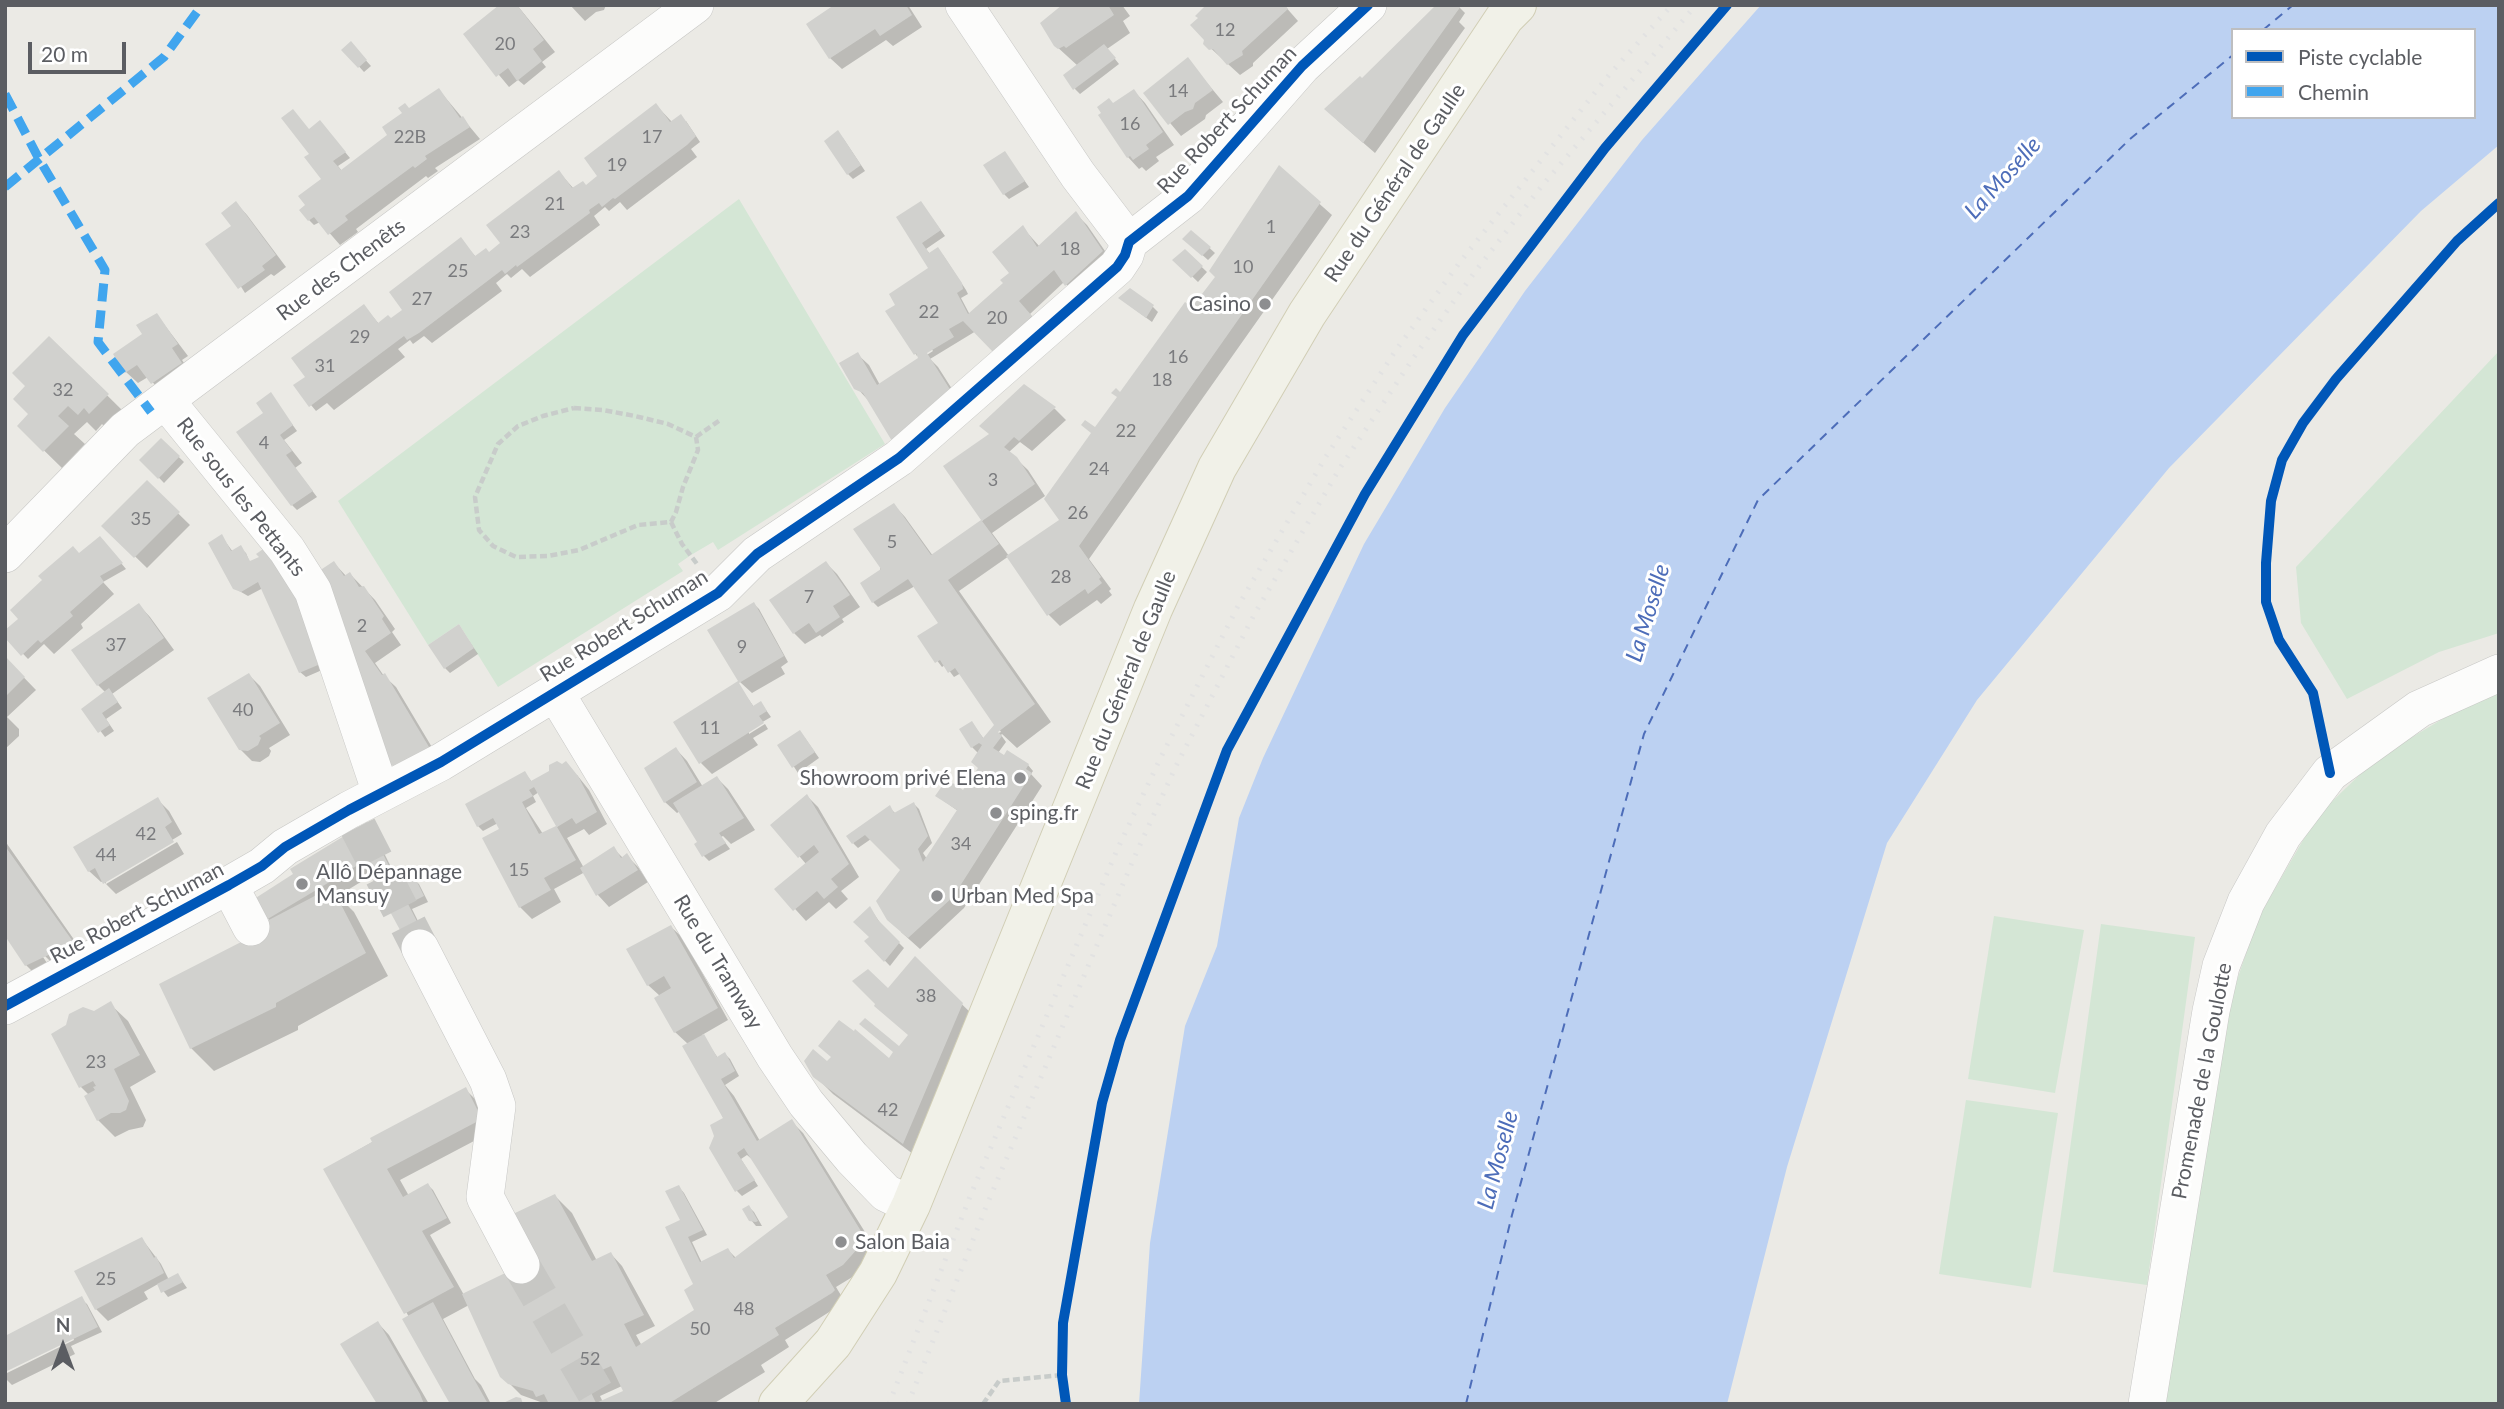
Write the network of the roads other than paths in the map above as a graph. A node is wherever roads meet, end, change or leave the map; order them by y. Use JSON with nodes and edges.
{"nodes":[{"id":1,"x":695,"y":5,"type":"edge"},
{"id":2,"x":964,"y":5,"type":"edge"},
{"id":3,"x":1368,"y":5,"type":"edge"},
{"id":4,"x":1512,"y":8,"type":"edge"},
{"id":5,"x":1129,"y":242,"type":"junction"},
{"id":6,"x":166,"y":401,"type":"junction"},
{"id":7,"x":5,"y":554,"type":"edge"},
{"id":8,"x":2499,"y":673,"type":"edge"},
{"id":9,"x":555,"y":692,"type":"junction"},
{"id":10,"x":363,"y":810,"type":"junction"},
{"id":11,"x":229,"y":885,"type":"junction"},
{"id":12,"x":251,"y":928,"type":"dead end"},
{"id":13,"x":420,"y":948,"type":"tunnel mouth"},
{"id":14,"x":5,"y":1006,"type":"edge"},
{"id":15,"x":911,"y":1205,"type":"junction"},
{"id":16,"x":521,"y":1265,"type":"tunnel mouth"},
{"id":17,"x":778,"y":1404,"type":"edge"},
{"id":18,"x":2147,"y":1404,"type":"edge"}],
"edges":[{"from":1,"to":6,"type":"street","name":"Rue des Chenêts"},
{"from":2,"to":5,"type":"street"},
{"from":3,"to":5,"type":"street","name":"Rue Robert Schuman"},
{"from":4,"to":15,"type":"main road","name":"Rue du Général de Gaulle"},
{"from":5,"to":9,"type":"street","name":"Rue Robert Schuman"},
{"from":6,"to":7,"type":"street","name":"Rue des Chenêts"},
{"from":6,"to":10,"type":"street","name":"Rue sous les Pettants"},
{"from":8,"to":18,"type":"street","name":"Promenade de la Goulotte"},
{"from":9,"to":10,"type":"street","name":"Rue Robert Schuman"},
{"from":9,"to":15,"type":"street","name":"Rue du Tramway"},
{"from":10,"to":11,"type":"street","name":"Rue Robert Schuman"},
{"from":11,"to":12,"type":"street"},
{"from":11,"to":14,"type":"street","name":"Rue Robert Schuman"},
{"from":13,"to":16,"type":"street"},
{"from":15,"to":17,"type":"main road","name":"Rue du Général de Gaulle"}]}
